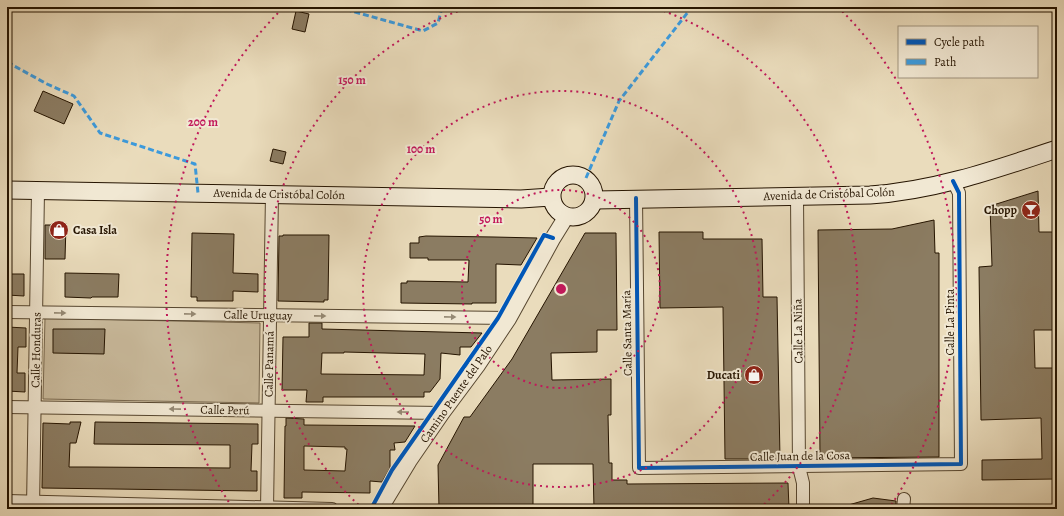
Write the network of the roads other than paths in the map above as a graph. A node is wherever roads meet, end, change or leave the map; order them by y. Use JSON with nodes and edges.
{"nodes":[{"id":1,"x":1057,"y":149,"type":"edge"},
{"id":2,"x":953,"y":181,"type":"junction"},
{"id":3,"x":7,"y":190,"type":"edge"},
{"id":4,"x":38,"y":191,"type":"junction"},
{"id":5,"x":272,"y":194,"type":"junction"},
{"id":6,"x":797,"y":196,"type":"junction"},
{"id":7,"x":551,"y":197,"type":"junction"},
{"id":8,"x":636,"y":198,"type":"junction"},
{"id":9,"x":595,"y":200,"type":"junction"},
{"id":10,"x":566,"y":217,"type":"junction"},
{"id":11,"x":7,"y":312,"type":"edge"},
{"id":12,"x":36,"y":313,"type":"junction"},
{"id":13,"x":270,"y":315,"type":"junction"},
{"id":14,"x":509,"y":318,"type":"junction"},
{"id":15,"x":7,"y":407,"type":"edge"},
{"id":16,"x":35,"y":407,"type":"junction"},
{"id":17,"x":268,"y":410,"type":"junction"},
{"id":18,"x":442,"y":413,"type":"junction"},
{"id":19,"x":961,"y":464,"type":"joint"},
{"id":20,"x":799,"y":467,"type":"junction"},
{"id":21,"x":639,"y":468,"type":"joint"},
{"id":22,"x":7,"y":501,"type":"edge"},
{"id":23,"x":33,"y":505,"type":"edge"},
{"id":24,"x":267,"y":508,"type":"edge"},
{"id":25,"x":332,"y":509,"type":"edge"},
{"id":26,"x":380,"y":509,"type":"edge"},
{"id":27,"x":804,"y":509,"type":"edge"}],
"edges":[{"from":1,"to":2,"type":"main road","name":"Avenida de Cristóbal Colón"},
{"from":2,"to":6,"type":"main road","name":"Avenida de Cristóbal Colón"},
{"from":2,"to":19,"type":"street","name":"Calle La Pinta"},
{"from":3,"to":4,"type":"main road","name":"Avenida de Cristóbal Colón"},
{"from":4,"to":5,"type":"main road","name":"Avenida de Cristóbal Colón"},
{"from":4,"to":12,"type":"street","name":"Calle Honduras"},
{"from":5,"to":7,"type":"main road","name":"Avenida de Cristóbal Colón"},
{"from":5,"to":13,"type":"street","name":"Calle Panamá"},
{"from":6,"to":8,"type":"main road","name":"Avenida de Cristóbal Colón"},
{"from":6,"to":20,"type":"street","name":"Calle La Niña"},
{"from":7,"to":9,"type":"main road"},
{"from":7,"to":10,"type":"main road"},
{"from":8,"to":9,"type":"main road","name":"Avenida de Cristóbal Colón"},
{"from":8,"to":21,"type":"street","name":"Calle Santa María"},
{"from":9,"to":10,"type":"main road"},
{"from":10,"to":14,"type":"street","name":"Camino Puente del Palo"},
{"from":11,"to":12,"type":"street","name":"Calle Uruguay"},
{"from":12,"to":13,"type":"street","name":"Calle Uruguay","one_way":true},
{"from":12,"to":16,"type":"street","name":"Calle Honduras"},
{"from":13,"to":14,"type":"street","name":"Calle Uruguay","one_way":true},
{"from":13,"to":17,"type":"street","name":"Calle Panamá"},
{"from":14,"to":18,"type":"street","name":"Camino Puente del Palo"},
{"from":15,"to":16,"type":"street","name":"Calle Perú"},
{"from":17,"to":16,"type":"street","name":"Calle Perú","one_way":true},
{"from":16,"to":23,"type":"street","name":"Calle Honduras"},
{"from":18,"to":17,"type":"street","name":"Calle Perú","one_way":true},
{"from":17,"to":24,"type":"street","name":"Calle Panamá"},
{"from":18,"to":26,"type":"street","name":"Camino Puente del Palo"},
{"from":19,"to":20,"type":"street","name":"Calle Juan de la Cosa"},
{"from":20,"to":21,"type":"street","name":"Calle Juan de la Cosa"},
{"from":20,"to":27,"type":"street","name":"Calle La Niña"},
{"from":22,"to":23,"type":"street"},
{"from":23,"to":24,"type":"street"},
{"from":24,"to":25,"type":"street"}]}
